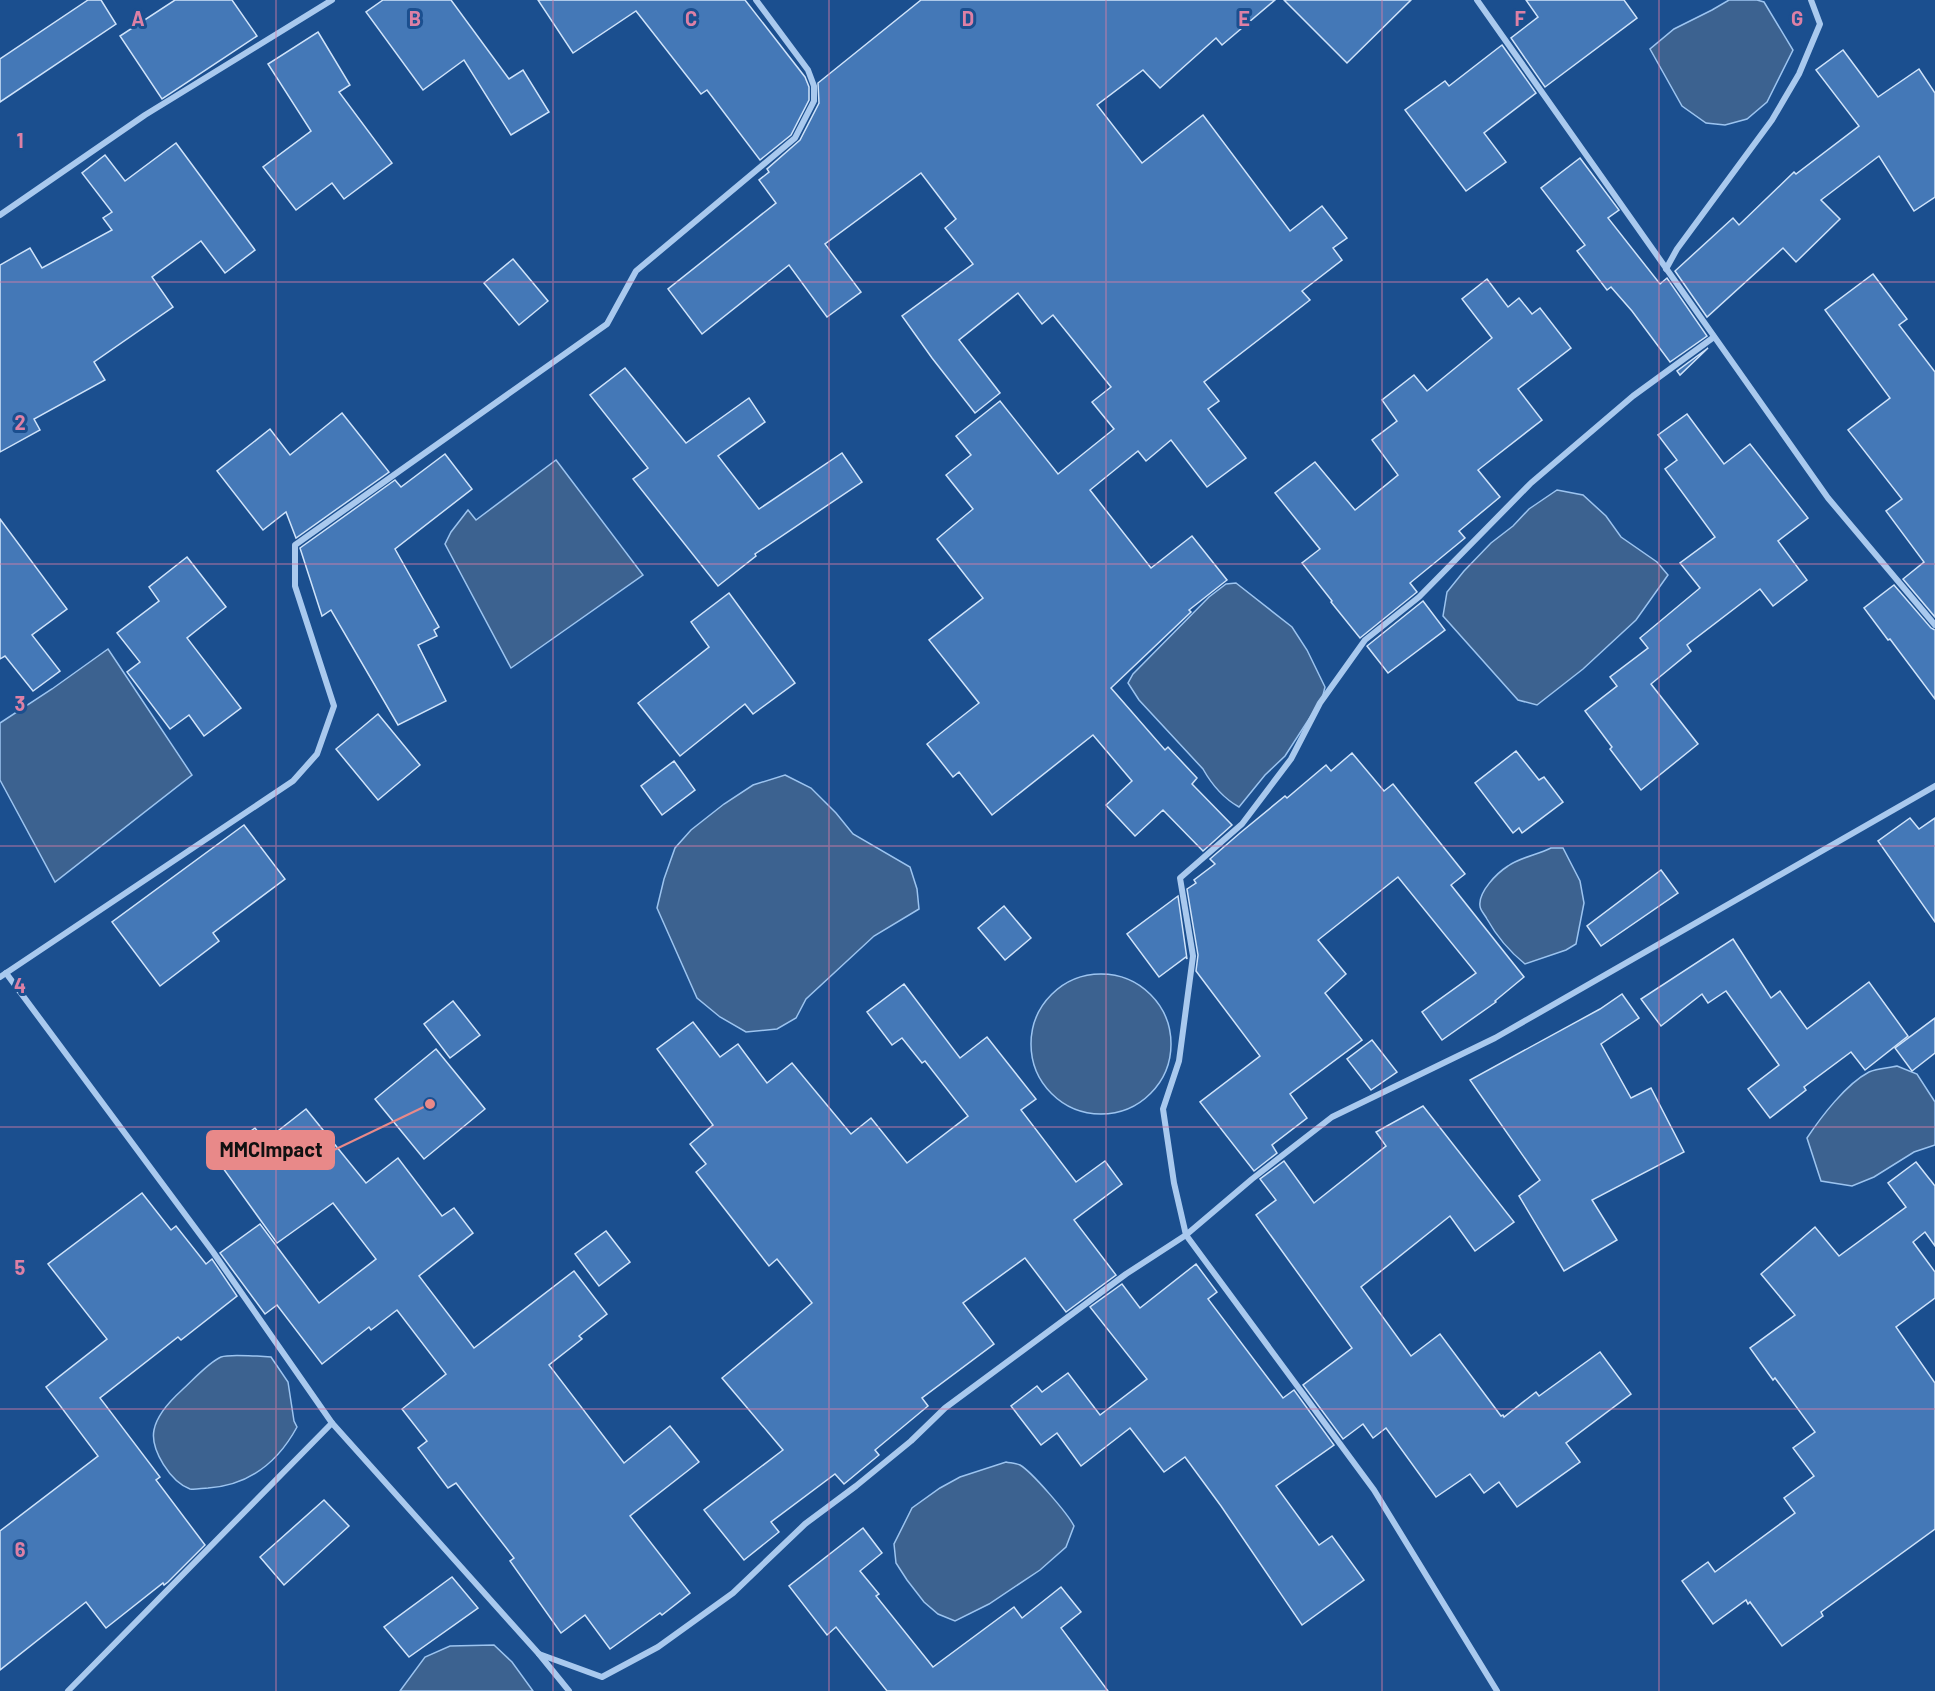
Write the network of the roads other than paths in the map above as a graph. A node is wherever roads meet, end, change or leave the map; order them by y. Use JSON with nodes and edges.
{"nodes":[{"id":1,"x":332,"y":0,"type":"edge"},
{"id":2,"x":756,"y":0,"type":"edge"},
{"id":3,"x":1477,"y":0,"type":"edge"},
{"id":4,"x":1811,"y":0,"type":"edge"},
{"id":5,"x":0,"y":214,"type":"edge"},
{"id":6,"x":1666,"y":269,"type":"junction"},
{"id":7,"x":1714,"y":337,"type":"junction"},
{"id":8,"x":1935,"y":625,"type":"edge"},
{"id":9,"x":1935,"y":786,"type":"edge"},
{"id":10,"x":3,"y":975,"type":"edge"},
{"id":11,"x":1186,"y":1235,"type":"junction"},
{"id":12,"x":332,"y":1423,"type":"junction"},
{"id":13,"x":539,"y":1654,"type":"junction"},
{"id":14,"x":68,"y":1691,"type":"edge"},
{"id":15,"x":569,"y":1691,"type":"edge"},
{"id":16,"x":1497,"y":1691,"type":"edge"}],
"edges":[{"from":1,"to":5,"type":"street"},
{"from":2,"to":10,"type":"street"},
{"from":3,"to":6,"type":"street"},
{"from":4,"to":6,"type":"street"},
{"from":6,"to":7,"type":"street"},
{"from":7,"to":8,"type":"street"},
{"from":7,"to":11,"type":"street"},
{"from":9,"to":11,"type":"street"},
{"from":10,"to":12,"type":"street"},
{"from":11,"to":13,"type":"street"},
{"from":11,"to":16,"type":"street"},
{"from":12,"to":13,"type":"street"},
{"from":12,"to":14,"type":"street"},
{"from":13,"to":15,"type":"street"}]}
